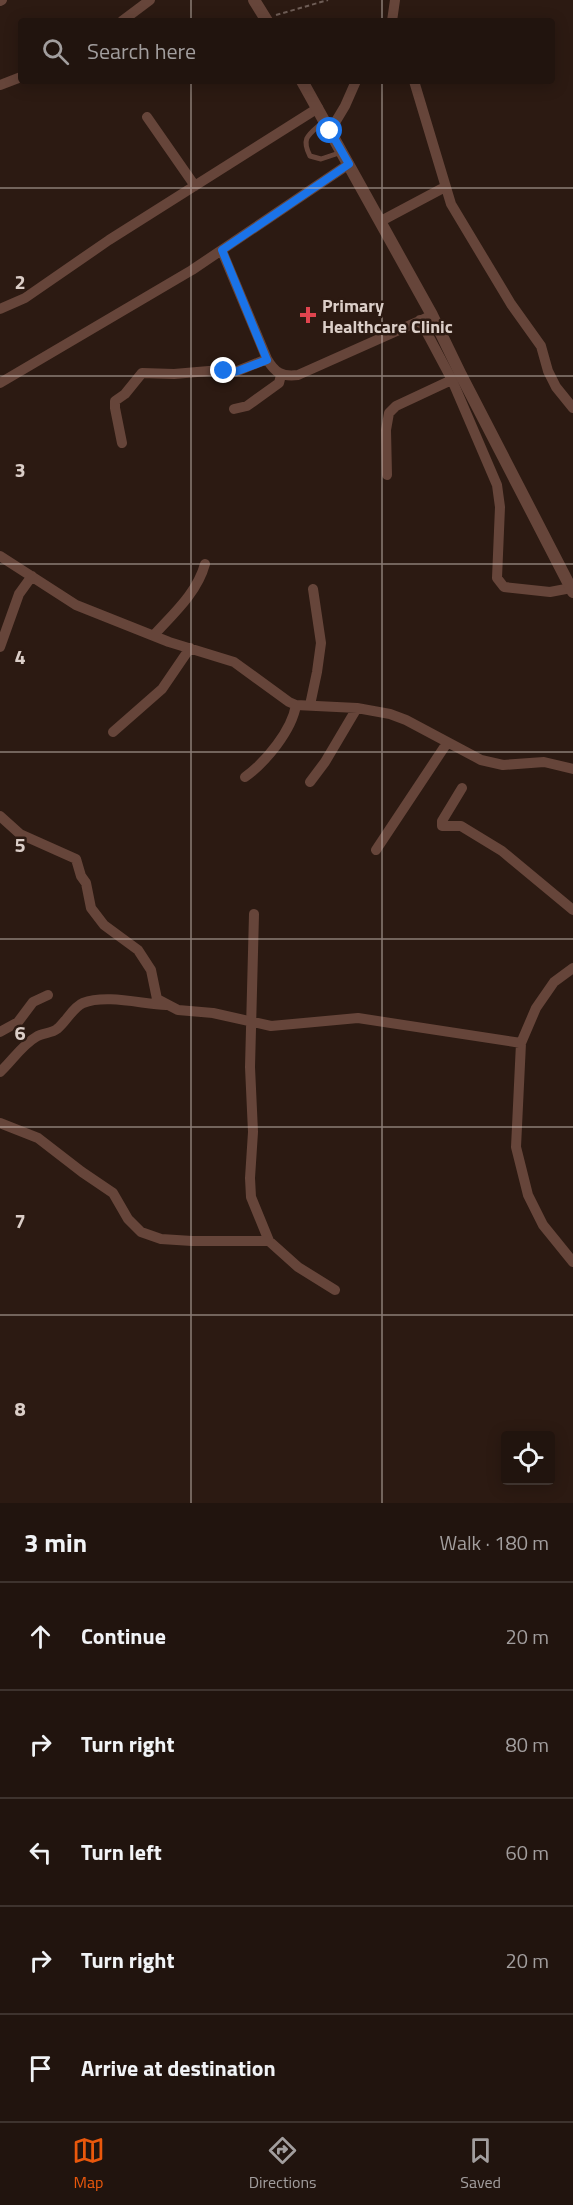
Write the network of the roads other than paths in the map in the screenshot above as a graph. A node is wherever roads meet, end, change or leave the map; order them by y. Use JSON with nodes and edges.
{"nodes":[{"id":1,"x":150,"y":0,"type":"edge"},
{"id":2,"x":254,"y":0,"type":"edge"},
{"id":3,"x":395,"y":0,"type":"edge"},
{"id":4,"x":126,"y":18,"type":"edge"},
{"id":5,"x":265,"y":18,"type":"edge"},
{"id":6,"x":392,"y":18,"type":"edge"},
{"id":7,"x":18,"y":78,"type":"edge"},
{"id":8,"x":304,"y":84,"type":"edge"},
{"id":9,"x":355,"y":84,"type":"edge"},
{"id":10,"x":415,"y":84,"type":"edge"},
{"id":11,"x":0,"y":85,"type":"edge"},
{"id":12,"x":318,"y":108,"type":"junction"},
{"id":13,"x":147,"y":117,"type":"dead end"},
{"id":14,"x":328,"y":126,"type":"junction"},
{"id":15,"x":342,"y":152,"type":"junction"},
{"id":16,"x":349,"y":164,"type":"junction"},
{"id":17,"x":195,"y":186,"type":"junction"},
{"id":18,"x":445,"y":187,"type":"junction"},
{"id":19,"x":381,"y":221,"type":"junction"},
{"id":20,"x":222,"y":250,"type":"junction"},
{"id":21,"x":0,"y":309,"type":"edge"},
{"id":22,"x":426,"y":318,"type":"junction"},
{"id":23,"x":267,"y":360,"type":"junction"},
{"id":24,"x":281,"y":375,"type":"junction"},
{"id":25,"x":456,"y":378,"type":"junction"},
{"id":26,"x":0,"y":383,"type":"edge"},
{"id":27,"x":573,"y":408,"type":"edge"},
{"id":28,"x":234,"y":409,"type":"dead end"},
{"id":29,"x":122,"y":443,"type":"dead end"},
{"id":30,"x":387,"y":475,"type":"dead end"},
{"id":31,"x":0,"y":556,"type":"edge"},
{"id":32,"x":205,"y":564,"type":"dead end"},
{"id":33,"x":32,"y":576,"type":"junction"},
{"id":34,"x":314,"y":589,"type":"dead end"},
{"id":35,"x":572,"y":590,"type":"edge"},
{"id":36,"x":154,"y":635,"type":"junction"},
{"id":37,"x":0,"y":646,"type":"edge"},
{"id":38,"x":190,"y":648,"type":"junction"},
{"id":39,"x":296,"y":705,"type":"junction"},
{"id":40,"x":310,"y":705,"type":"junction"},
{"id":41,"x":357,"y":708,"type":"junction"},
{"id":42,"x":113,"y":732,"type":"dead end"},
{"id":43,"x":447,"y":743,"type":"junction"},
{"id":44,"x":573,"y":769,"type":"edge"},
{"id":45,"x":245,"y":777,"type":"dead end"},
{"id":46,"x":310,"y":782,"type":"dead end"},
{"id":47,"x":462,"y":788,"type":"dead end"},
{"id":48,"x":0,"y":816,"type":"edge"},
{"id":49,"x":376,"y":850,"type":"dead end"},
{"id":50,"x":573,"y":910,"type":"edge"},
{"id":51,"x":255,"y":914,"type":"dead end"},
{"id":52,"x":573,"y":968,"type":"edge"},
{"id":53,"x":48,"y":995,"type":"dead end"},
{"id":54,"x":166,"y":1005,"type":"junction"},
{"id":55,"x":251,"y":1021,"type":"junction"},
{"id":56,"x":0,"y":1032,"type":"edge"},
{"id":57,"x":521,"y":1043,"type":"junction"},
{"id":58,"x":0,"y":1072,"type":"edge"},
{"id":59,"x":0,"y":1123,"type":"edge"},
{"id":60,"x":269,"y":1241,"type":"junction"},
{"id":61,"x":573,"y":1262,"type":"edge"},
{"id":62,"x":335,"y":1290,"type":"dead end"}],
"edges":[{"from":1,"to":4,"type":"street"},
{"from":2,"to":5,"type":"street"},
{"from":3,"to":6,"type":"street"},
{"from":7,"to":11,"type":"street"},
{"from":8,"to":12,"type":"street"},
{"from":9,"to":14,"type":"street"},
{"from":10,"to":18,"type":"street"},
{"from":12,"to":14,"type":"street"},
{"from":12,"to":17,"type":"street"},
{"from":13,"to":17,"type":"street"},
{"from":14,"to":15,"type":"street"},
{"from":14,"to":15,"type":"lane"},
{"from":15,"to":16,"type":"street"},
{"from":16,"to":19,"type":"street"},
{"from":16,"to":20,"type":"street"},
{"from":17,"to":21,"type":"street"},
{"from":18,"to":19,"type":"street"},
{"from":18,"to":27,"type":"street"},
{"from":19,"to":22,"type":"street"},
{"from":20,"to":23,"type":"street"},
{"from":20,"to":26,"type":"street"},
{"from":22,"to":24,"type":"street"},
{"from":22,"to":25,"type":"street"},
{"from":23,"to":24,"type":"street"},
{"from":23,"to":29,"type":"street"},
{"from":24,"to":28,"type":"street"},
{"from":25,"to":30,"type":"street"},
{"from":25,"to":35,"type":"street"},
{"from":25,"to":35,"type":"street"},
{"from":31,"to":33,"type":"street"},
{"from":32,"to":36,"type":"street"},
{"from":33,"to":36,"type":"street"},
{"from":33,"to":37,"type":"street"},
{"from":34,"to":40,"type":"street"},
{"from":36,"to":38,"type":"street"},
{"from":38,"to":39,"type":"street"},
{"from":38,"to":42,"type":"street"},
{"from":39,"to":40,"type":"street"},
{"from":39,"to":45,"type":"street"},
{"from":40,"to":41,"type":"street"},
{"from":41,"to":43,"type":"street"},
{"from":41,"to":46,"type":"street"},
{"from":43,"to":44,"type":"street"},
{"from":43,"to":49,"type":"street"},
{"from":47,"to":50,"type":"street"},
{"from":48,"to":54,"type":"street"},
{"from":51,"to":55,"type":"street"},
{"from":52,"to":57,"type":"street"},
{"from":53,"to":56,"type":"street"},
{"from":54,"to":55,"type":"street"},
{"from":54,"to":58,"type":"street"},
{"from":55,"to":57,"type":"street"},
{"from":55,"to":60,"type":"street"},
{"from":57,"to":61,"type":"street"},
{"from":59,"to":60,"type":"street"},
{"from":60,"to":62,"type":"street"}]}
